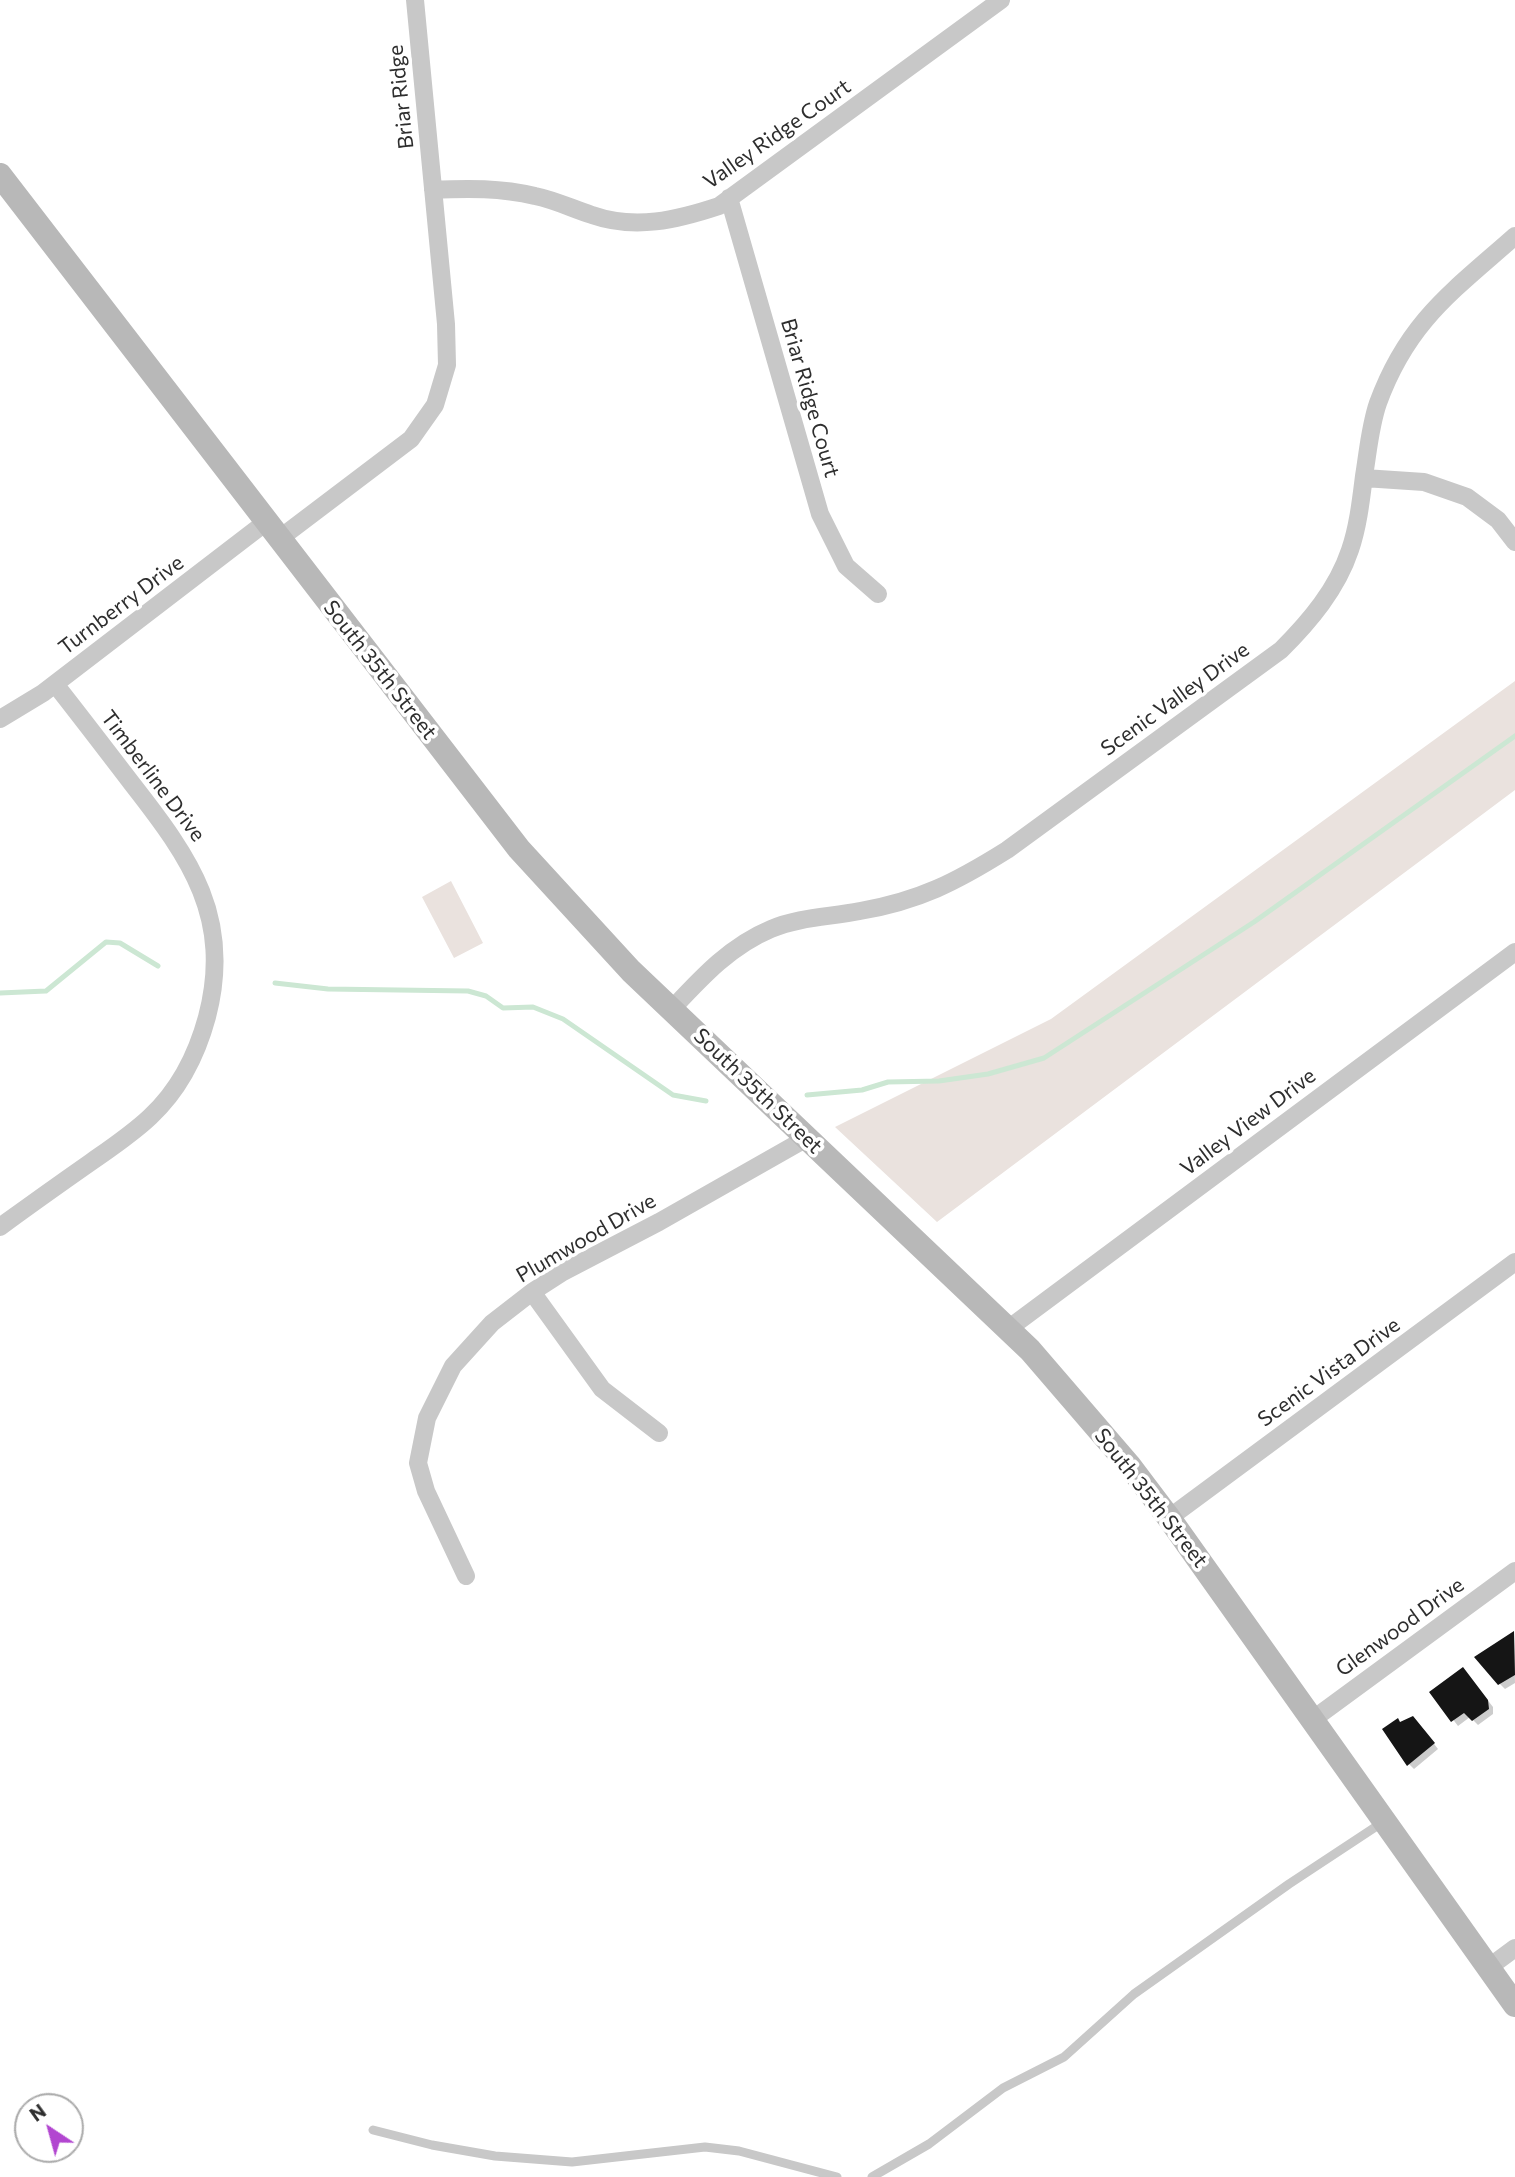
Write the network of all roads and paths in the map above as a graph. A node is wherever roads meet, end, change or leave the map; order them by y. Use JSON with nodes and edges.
{"nodes":[{"id":1,"x":415,"y":0,"type":"edge"},
{"id":2,"x":1001,"y":0,"type":"edge"},
{"id":3,"x":0,"y":175,"type":"edge"},
{"id":4,"x":433,"y":190,"type":"junction"},
{"id":5,"x":729,"y":198,"type":"junction"},
{"id":6,"x":1515,"y":236,"type":"edge"},
{"id":7,"x":1364,"y":478,"type":"junction"},
{"id":8,"x":273,"y":531,"type":"junction"},
{"id":9,"x":1515,"y":542,"type":"edge"},
{"id":10,"x":878,"y":594,"type":"dead end"},
{"id":11,"x":55,"y":684,"type":"junction"},
{"id":12,"x":0,"y":719,"type":"edge"},
{"id":13,"x":1515,"y":952,"type":"edge"},
{"id":14,"x":672,"y":1009,"type":"junction"},
{"id":15,"x":807,"y":1138,"type":"junction"},
{"id":16,"x":0,"y":1227,"type":"edge"},
{"id":17,"x":1515,"y":1262,"type":"edge"},
{"id":18,"x":532,"y":1292,"type":"junction"},
{"id":19,"x":1008,"y":1329,"type":"junction"},
{"id":20,"x":659,"y":1433,"type":"dead end"},
{"id":21,"x":1169,"y":1518,"type":"junction"},
{"id":22,"x":1515,"y":1571,"type":"edge"},
{"id":23,"x":466,"y":1576,"type":"dead end"},
{"id":24,"x":1312,"y":1720,"type":"junction"},
{"id":25,"x":1384,"y":1821,"type":"junction"},
{"id":26,"x":1515,"y":1948,"type":"edge"},
{"id":27,"x":1488,"y":1968,"type":"junction"},
{"id":28,"x":1515,"y":2005,"type":"edge"},
{"id":29,"x":373,"y":2130,"type":"dead end"},
{"id":30,"x":836,"y":2177,"type":"edge"},
{"id":31,"x":872,"y":2177,"type":"edge"}],
"edges":[{"from":1,"to":4,"type":"street","name":"Briar Ridge"},
{"from":2,"to":5,"type":"street","name":"Valley Ridge Court"},
{"from":3,"to":8,"type":"street","name":"South 35th Street"},
{"from":4,"to":5,"type":"street","name":"Valley Ridge Court"},
{"from":4,"to":8,"type":"street"},
{"from":5,"to":10,"type":"street","name":"Briar Ridge Court"},
{"from":6,"to":7,"type":"street","name":"Scenic Valley Drive"},
{"from":7,"to":9,"type":"street"},
{"from":7,"to":14,"type":"street","name":"Scenic Valley Drive"},
{"from":8,"to":11,"type":"street","name":"Turnberry Drive"},
{"from":8,"to":14,"type":"street","name":"South 35th Street"},
{"from":11,"to":12,"type":"street","name":"Turnberry Drive"},
{"from":11,"to":16,"type":"street","name":"Timberline Drive"},
{"from":13,"to":19,"type":"street","name":"Valley View Drive"},
{"from":14,"to":15,"type":"street","name":"South 35th Street"},
{"from":15,"to":18,"type":"street","name":"Plumwood Drive"},
{"from":15,"to":19,"type":"street","name":"South 35th Street"},
{"from":17,"to":21,"type":"street","name":"Scenic Vista Drive"},
{"from":18,"to":20,"type":"street"},
{"from":18,"to":23,"type":"street","name":"Plumwood Drive"},
{"from":19,"to":21,"type":"street","name":"South 35th Street"},
{"from":21,"to":24,"type":"street","name":"South 35th Street"},
{"from":22,"to":24,"type":"street","name":"Glenwood Drive"},
{"from":24,"to":25,"type":"street","name":"South 35th Street"},
{"from":25,"to":27,"type":"street","name":"South 35th Street"},
{"from":25,"to":31,"type":"lane"},
{"from":26,"to":27,"type":"street"},
{"from":27,"to":28,"type":"street","name":"South 35th Street"},
{"from":29,"to":30,"type":"lane"}]}
